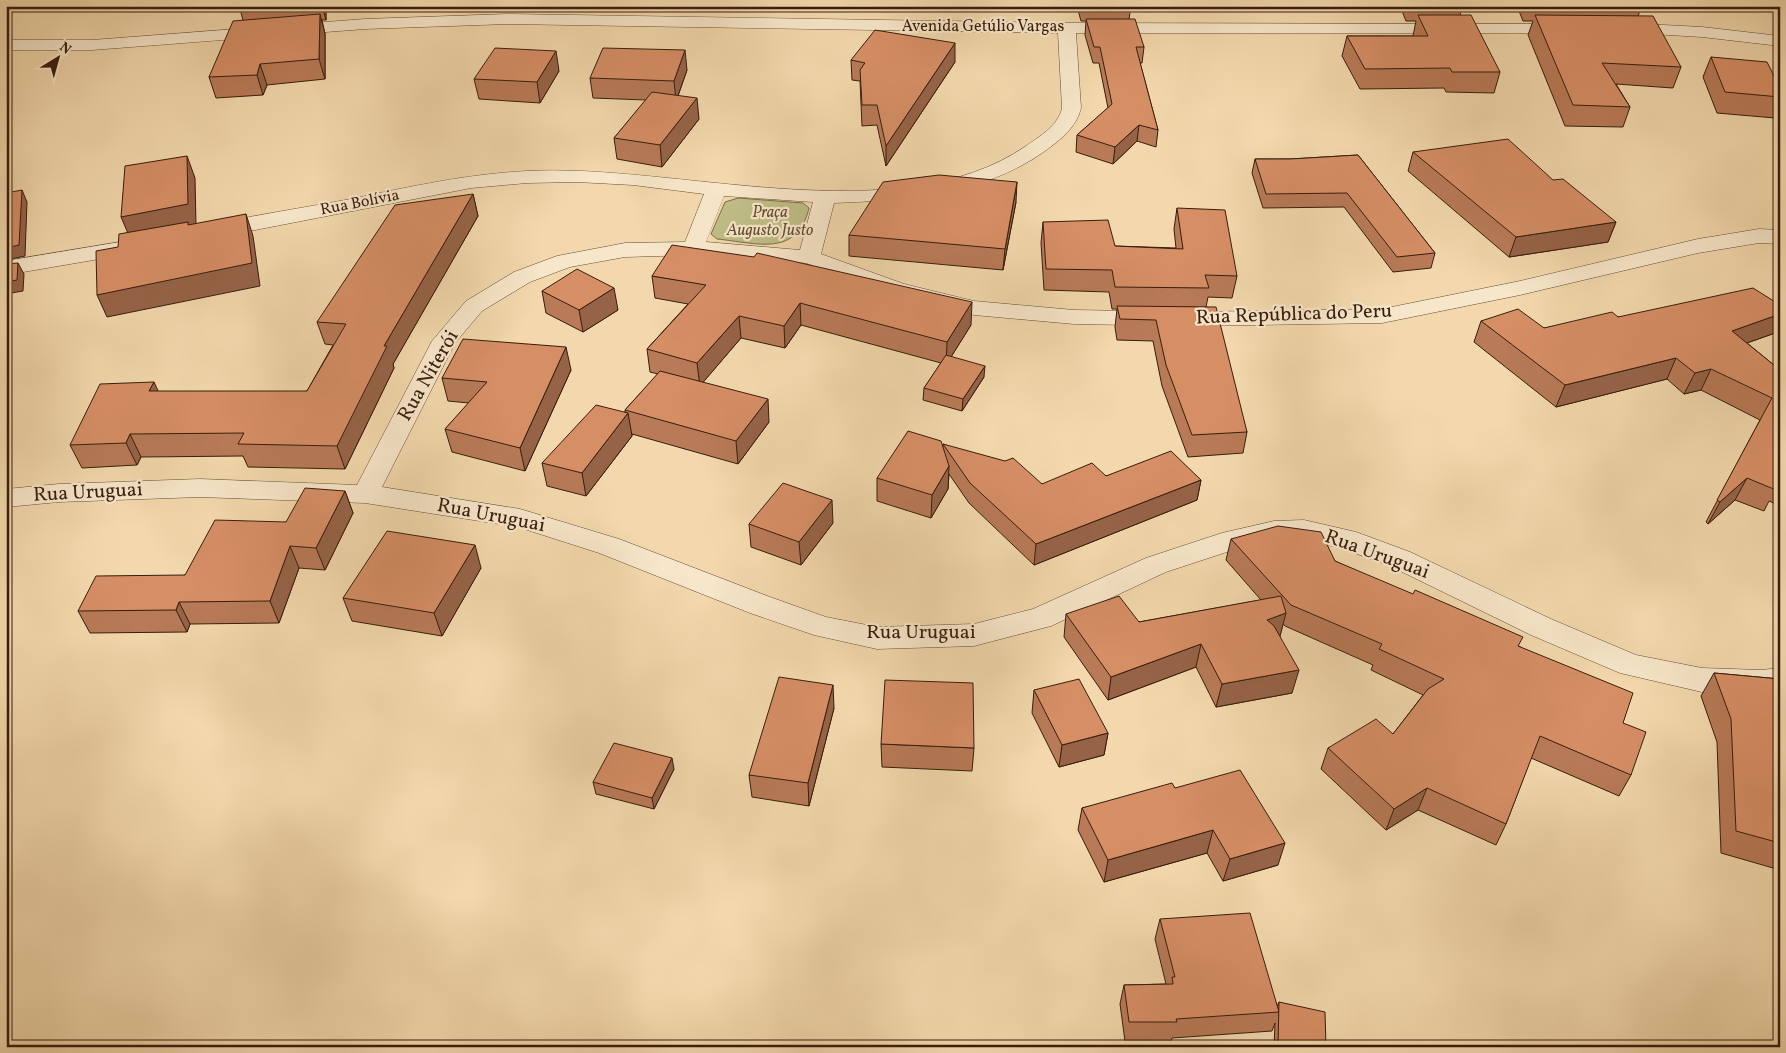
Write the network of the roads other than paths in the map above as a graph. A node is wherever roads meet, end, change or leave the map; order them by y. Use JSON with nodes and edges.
{"nodes":[{"id":1,"x":363,"y":6,"type":"edge"},
{"id":2,"x":365,"y":24,"type":"junction"},
{"id":3,"x":1067,"y":28,"type":"junction"},
{"id":4,"x":1589,"y":28,"type":"edge"},
{"id":5,"x":1608,"y":28,"type":"edge"},
{"id":6,"x":1780,"y":41,"type":"edge"},
{"id":7,"x":6,"y":45,"type":"edge"},
{"id":8,"x":716,"y":189,"type":"junction"},
{"id":9,"x":825,"y":197,"type":"junction"},
{"id":10,"x":198,"y":234,"type":"edge"},
{"id":11,"x":1780,"y":237,"type":"edge"},
{"id":12,"x":151,"y":243,"type":"edge"},
{"id":13,"x":693,"y":248,"type":"junction"},
{"id":14,"x":809,"y":257,"type":"junction"},
{"id":15,"x":6,"y":268,"type":"edge"},
{"id":16,"x":366,"y":494,"type":"junction"},
{"id":17,"x":6,"y":498,"type":"edge"},
{"id":18,"x":1780,"y":680,"type":"edge"}],
"edges":[{"from":1,"to":2,"type":"street"},
{"from":2,"to":3,"type":"street","name":"Avenida Getúlio Vargas"},
{"from":2,"to":7,"type":"street","name":"Avenida Getúlio Vargas"},
{"from":3,"to":4,"type":"street","name":"Avenida Getúlio Vargas"},
{"from":3,"to":9,"type":"street"},
{"from":5,"to":6,"type":"street"},
{"from":8,"to":9,"type":"street"},
{"from":8,"to":10,"type":"street","name":"Rua Bolívia"},
{"from":8,"to":13,"type":"street"},
{"from":9,"to":14,"type":"street"},
{"from":11,"to":14,"type":"street","name":"Rua República do Peru"},
{"from":12,"to":15,"type":"street"},
{"from":13,"to":14,"type":"street"},
{"from":13,"to":16,"type":"street","name":"Rua Niterói"},
{"from":16,"to":17,"type":"street","name":"Rua Uruguai"},
{"from":16,"to":18,"type":"street","name":"Rua Uruguai"}]}
